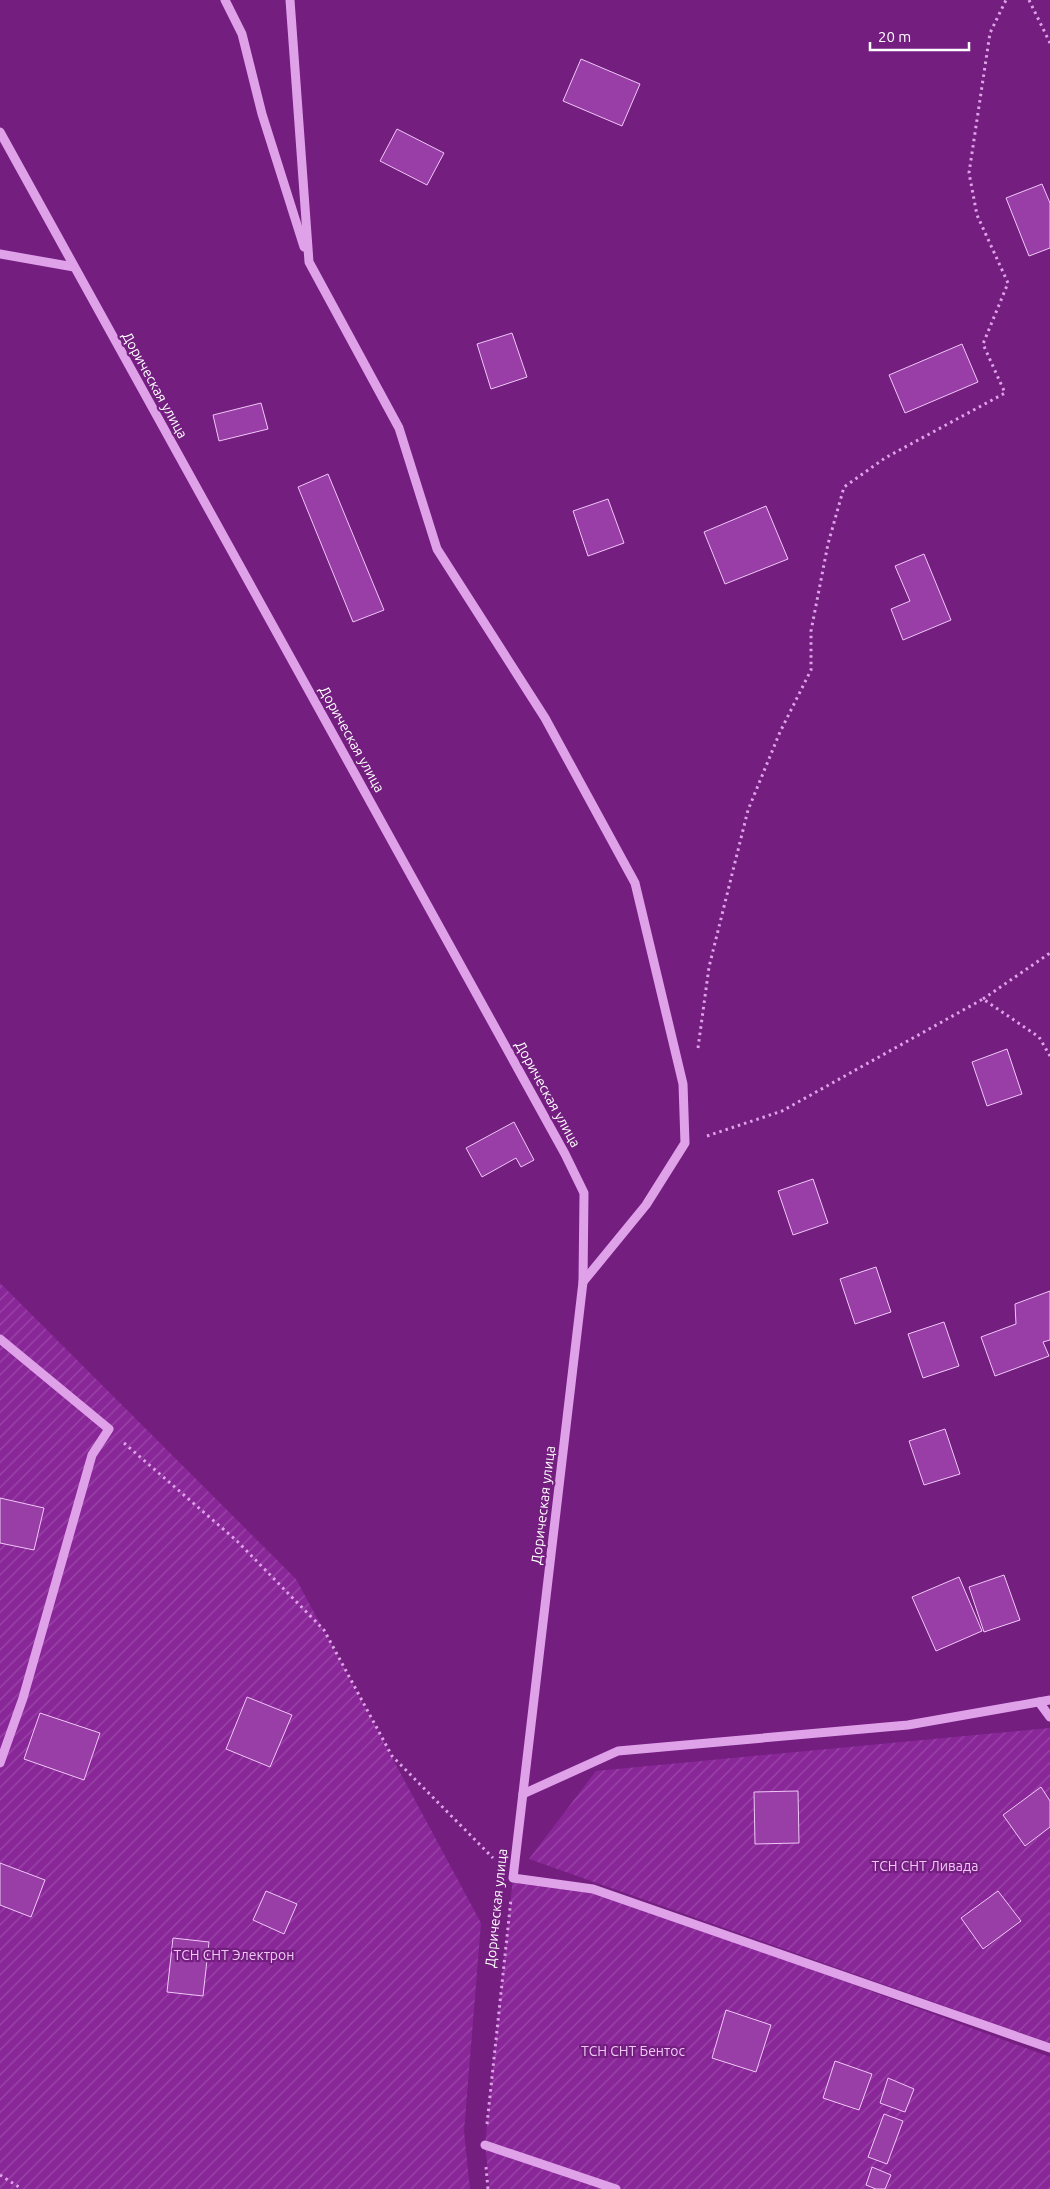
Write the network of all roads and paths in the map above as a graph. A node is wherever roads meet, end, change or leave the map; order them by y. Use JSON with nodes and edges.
{"nodes":[{"id":1,"x":226,"y":0,"type":"edge"},
{"id":2,"x":290,"y":0,"type":"edge"},
{"id":3,"x":1006,"y":0,"type":"edge"},
{"id":4,"x":1029,"y":0,"type":"edge"},
{"id":5,"x":1050,"y":43,"type":"edge"},
{"id":6,"x":0,"y":132,"type":"edge"},
{"id":7,"x":0,"y":254,"type":"edge"},
{"id":8,"x":309,"y":262,"type":"junction"},
{"id":9,"x":74,"y":267,"type":"junction"},
{"id":10,"x":1050,"y":953,"type":"edge"},
{"id":11,"x":984,"y":999,"type":"junction"},
{"id":12,"x":697,"y":1055,"type":"dead end"},
{"id":13,"x":1050,"y":1056,"type":"edge"},
{"id":14,"x":685,"y":1143,"type":"junction"},
{"id":15,"x":583,"y":1282,"type":"junction"},
{"id":16,"x":0,"y":1340,"type":"edge"},
{"id":17,"x":109,"y":1429,"type":"junction"},
{"id":18,"x":1050,"y":1700,"type":"edge"},
{"id":19,"x":1039,"y":1702,"type":"junction"},
{"id":20,"x":1050,"y":1717,"type":"edge"},
{"id":21,"x":0,"y":1762,"type":"edge"},
{"id":22,"x":523,"y":1794,"type":"junction"},
{"id":23,"x":513,"y":1878,"type":"junction"},
{"id":24,"x":1050,"y":2048,"type":"edge"},
{"id":25,"x":485,"y":2145,"type":"junction"},
{"id":26,"x":0,"y":2175,"type":"edge"},
{"id":27,"x":22,"y":2189,"type":"edge"},
{"id":28,"x":488,"y":2189,"type":"edge"},
{"id":29,"x":616,"y":2189,"type":"edge"}],
"edges":[{"from":1,"to":8,"type":"lane"},
{"from":2,"to":8,"type":"lane"},
{"from":3,"to":12,"type":"path"},
{"from":4,"to":5,"type":"path"},
{"from":6,"to":9,"type":"lane","name":"Дорическая улица"},
{"from":7,"to":9,"type":"lane"},
{"from":8,"to":14,"type":"lane"},
{"from":9,"to":15,"type":"lane","name":"Дорическая улица"},
{"from":10,"to":11,"type":"path"},
{"from":11,"to":13,"type":"path"},
{"from":11,"to":14,"type":"path"},
{"from":14,"to":15,"type":"lane"},
{"from":15,"to":22,"type":"lane","name":"Дорическая улица"},
{"from":16,"to":17,"type":"lane"},
{"from":17,"to":21,"type":"lane"},
{"from":17,"to":23,"type":"path"},
{"from":18,"to":19,"type":"lane"},
{"from":19,"to":20,"type":"lane"},
{"from":19,"to":22,"type":"lane"},
{"from":22,"to":23,"type":"lane","name":"Дорическая улица"},
{"from":23,"to":24,"type":"lane"},
{"from":23,"to":25,"type":"path","name":"Дорическая улица"},
{"from":25,"to":28,"type":"path","name":"Дорическая улица"},
{"from":25,"to":29,"type":"lane"},
{"from":26,"to":27,"type":"path"}]}
